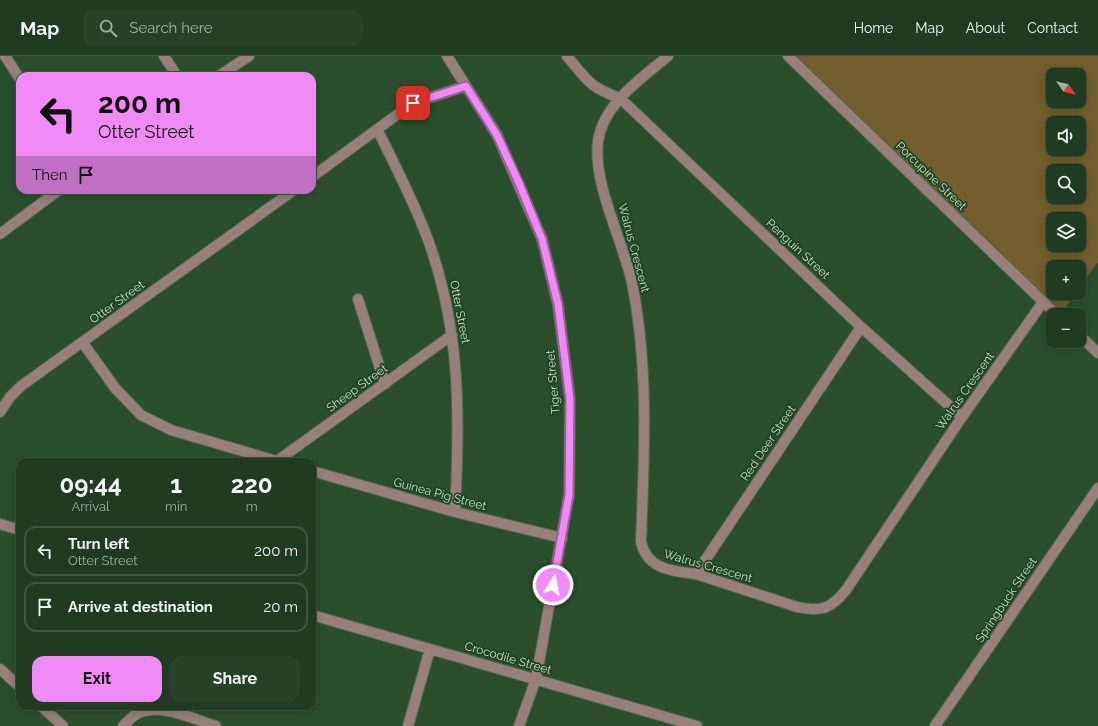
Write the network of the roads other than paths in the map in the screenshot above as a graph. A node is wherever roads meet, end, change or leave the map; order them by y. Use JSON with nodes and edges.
{"nodes":[{"id":1,"x":5,"y":56,"type":"edge"},
{"id":2,"x":164,"y":56,"type":"edge"},
{"id":3,"x":249,"y":56,"type":"edge"},
{"id":4,"x":447,"y":56,"type":"edge"},
{"id":5,"x":567,"y":56,"type":"edge"},
{"id":6,"x":668,"y":56,"type":"edge"},
{"id":7,"x":788,"y":56,"type":"edge"},
{"id":8,"x":174,"y":72,"type":"edge"},
{"id":9,"x":225,"y":72,"type":"edge"},
{"id":10,"x":16,"y":73,"type":"edge"},
{"id":11,"x":466,"y":86,"type":"junction"},
{"id":12,"x":620,"y":98,"type":"junction"},
{"id":13,"x":377,"y":129,"type":"junction"},
{"id":14,"x":316,"y":174,"type":"edge"},
{"id":15,"x":54,"y":194,"type":"edge"},
{"id":16,"x":288,"y":194,"type":"edge"},
{"id":17,"x":0,"y":234,"type":"edge"},
{"id":18,"x":358,"y":299,"type":"dead end"},
{"id":19,"x":1043,"y":302,"type":"junction"},
{"id":20,"x":1049,"y":308,"type":"edge"},
{"id":21,"x":861,"y":327,"type":"junction"},
{"id":22,"x":452,"y":335,"type":"junction"},
{"id":23,"x":1086,"y":342,"type":"edge"},
{"id":24,"x":83,"y":343,"type":"junction"},
{"id":25,"x":1098,"y":353,"type":"edge"},
{"id":26,"x":384,"y":384,"type":"junction"},
{"id":27,"x":0,"y":412,"type":"edge"},
{"id":28,"x":962,"y":417,"type":"junction"},
{"id":29,"x":265,"y":458,"type":"edge"},
{"id":30,"x":283,"y":458,"type":"edge"},
{"id":31,"x":316,"y":472,"type":"edge"},
{"id":32,"x":1098,"y":488,"type":"edge"},
{"id":33,"x":455,"y":512,"type":"junction"},
{"id":34,"x":0,"y":524,"type":"edge"},
{"id":35,"x":16,"y":529,"type":"edge"},
{"id":36,"x":562,"y":538,"type":"junction"},
{"id":37,"x":696,"y":574,"type":"junction"},
{"id":38,"x":316,"y":616,"type":"edge"},
{"id":39,"x":430,"y":649,"type":"junction"},
{"id":40,"x":0,"y":669,"type":"edge"},
{"id":41,"x":536,"y":679,"type":"junction"},
{"id":42,"x":16,"y":683,"type":"edge"},
{"id":43,"x":45,"y":710,"type":"edge"},
{"id":44,"x":150,"y":710,"type":"edge"},
{"id":45,"x":164,"y":710,"type":"edge"},
{"id":46,"x":63,"y":726,"type":"edge"},
{"id":47,"x":123,"y":726,"type":"edge"},
{"id":48,"x":216,"y":726,"type":"edge"},
{"id":49,"x":408,"y":726,"type":"edge"},
{"id":50,"x":520,"y":726,"type":"edge"},
{"id":51,"x":697,"y":726,"type":"edge"},
{"id":52,"x":935,"y":726,"type":"edge"}],
"edges":[{"from":1,"to":10,"type":"street"},
{"from":2,"to":8,"type":"street"},
{"from":3,"to":9,"type":"street"},
{"from":4,"to":11,"type":"street","name":"Tiger Street"},
{"from":5,"to":12,"type":"street"},
{"from":6,"to":12,"type":"street","name":"Walrus Crescent"},
{"from":7,"to":19,"type":"street","name":"Porcupine Street"},
{"from":11,"to":13,"type":"street"},
{"from":11,"to":36,"type":"street","name":"Tiger Street"},
{"from":12,"to":21,"type":"street","name":"Penguin Street"},
{"from":12,"to":37,"type":"street","name":"Walrus Crescent"},
{"from":13,"to":14,"type":"street"},
{"from":13,"to":22,"type":"street","name":"Otter Street"},
{"from":15,"to":17,"type":"street"},
{"from":16,"to":24,"type":"street","name":"Otter Street"},
{"from":18,"to":26,"type":"street"},
{"from":19,"to":20,"type":"street","name":"Porcupine Street"},
{"from":19,"to":28,"type":"street","name":"Walrus Crescent"},
{"from":21,"to":28,"type":"street","name":"Penguin Street"},
{"from":21,"to":37,"type":"street","name":"Red Deer Street"},
{"from":22,"to":26,"type":"street","name":"Sheep Street"},
{"from":22,"to":33,"type":"street","name":"Otter Street"},
{"from":23,"to":25,"type":"street"},
{"from":24,"to":27,"type":"street","name":"Otter Street"},
{"from":24,"to":29,"type":"street"},
{"from":26,"to":30,"type":"street","name":"Sheep Street"},
{"from":28,"to":37,"type":"street","name":"Walrus Crescent"},
{"from":31,"to":33,"type":"street","name":"Guinea Pig Street"},
{"from":32,"to":52,"type":"street","name":"Springbuck Street"},
{"from":33,"to":36,"type":"street","name":"Guinea Pig Street"},
{"from":34,"to":35,"type":"street"},
{"from":36,"to":41,"type":"street","name":"Tiger Street"},
{"from":38,"to":39,"type":"street","name":"Crocodile Street"},
{"from":39,"to":41,"type":"street","name":"Crocodile Street"},
{"from":39,"to":49,"type":"street"},
{"from":40,"to":42,"type":"street"},
{"from":41,"to":50,"type":"street","name":"Tiger Street"},
{"from":41,"to":51,"type":"street","name":"Crocodile Street"},
{"from":43,"to":46,"type":"street"},
{"from":44,"to":47,"type":"street"},
{"from":45,"to":48,"type":"street"}]}
